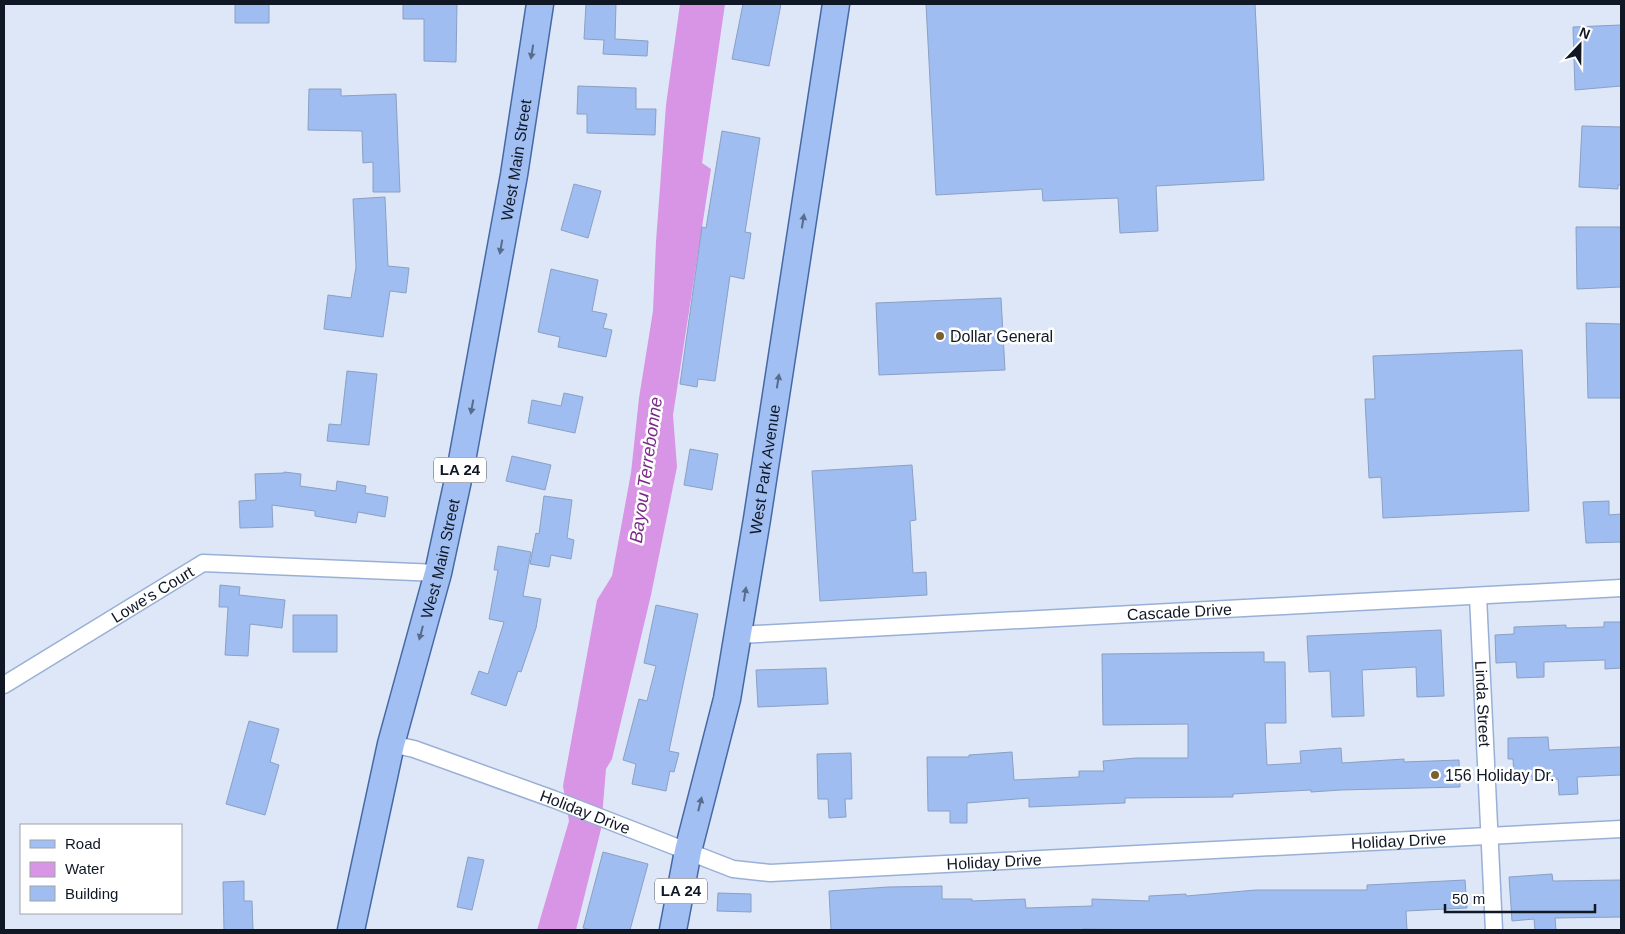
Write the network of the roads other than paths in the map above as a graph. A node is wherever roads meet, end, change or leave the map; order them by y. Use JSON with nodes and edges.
{"nodes":[{"id":1,"x":540,"y":4,"type":"edge"},
{"id":2,"x":836,"y":4,"type":"edge"},
{"id":3,"x":438,"y":572,"type":"junction"},
{"id":4,"x":1621,"y":588,"type":"edge"},
{"id":5,"x":1478,"y":596,"type":"junction"},
{"id":6,"x":738,"y":634,"type":"junction"},
{"id":7,"x":4,"y":685,"type":"edge"},
{"id":8,"x":390,"y":744,"type":"junction"},
{"id":9,"x":1621,"y":829,"type":"edge"},
{"id":10,"x":1490,"y":836,"type":"junction"},
{"id":11,"x":688,"y":851,"type":"junction"},
{"id":12,"x":351,"y":930,"type":"edge"},
{"id":13,"x":673,"y":930,"type":"edge"},
{"id":14,"x":1494,"y":930,"type":"edge"}],
"edges":[{"from":1,"to":3,"type":"main road","name":"West Main Street","number":"LA 24","one_way":true},
{"from":6,"to":2,"type":"main road","name":"West Park Avenue","number":"LA 24","one_way":true},
{"from":3,"to":7,"type":"street","name":"Lowe's Court"},
{"from":3,"to":8,"type":"main road","name":"West Main Street","number":"LA 24","one_way":true},
{"from":4,"to":5,"type":"street","name":"Cascade Drive"},
{"from":5,"to":6,"type":"street","name":"Cascade Drive"},
{"from":5,"to":10,"type":"street","name":"Linda Street"},
{"from":11,"to":6,"type":"main road","name":"West Park Avenue","number":"LA 24","one_way":true},
{"from":8,"to":11,"type":"street","name":"Holiday Drive"},
{"from":8,"to":12,"type":"main road","name":"West Main Street","number":"LA 24"},
{"from":9,"to":10,"type":"street","name":"Holiday Drive"},
{"from":10,"to":11,"type":"street","name":"Holiday Drive"},
{"from":10,"to":14,"type":"street","name":"Linda Street"},
{"from":11,"to":13,"type":"main road","name":"West Park Avenue","number":"LA 24"}]}
